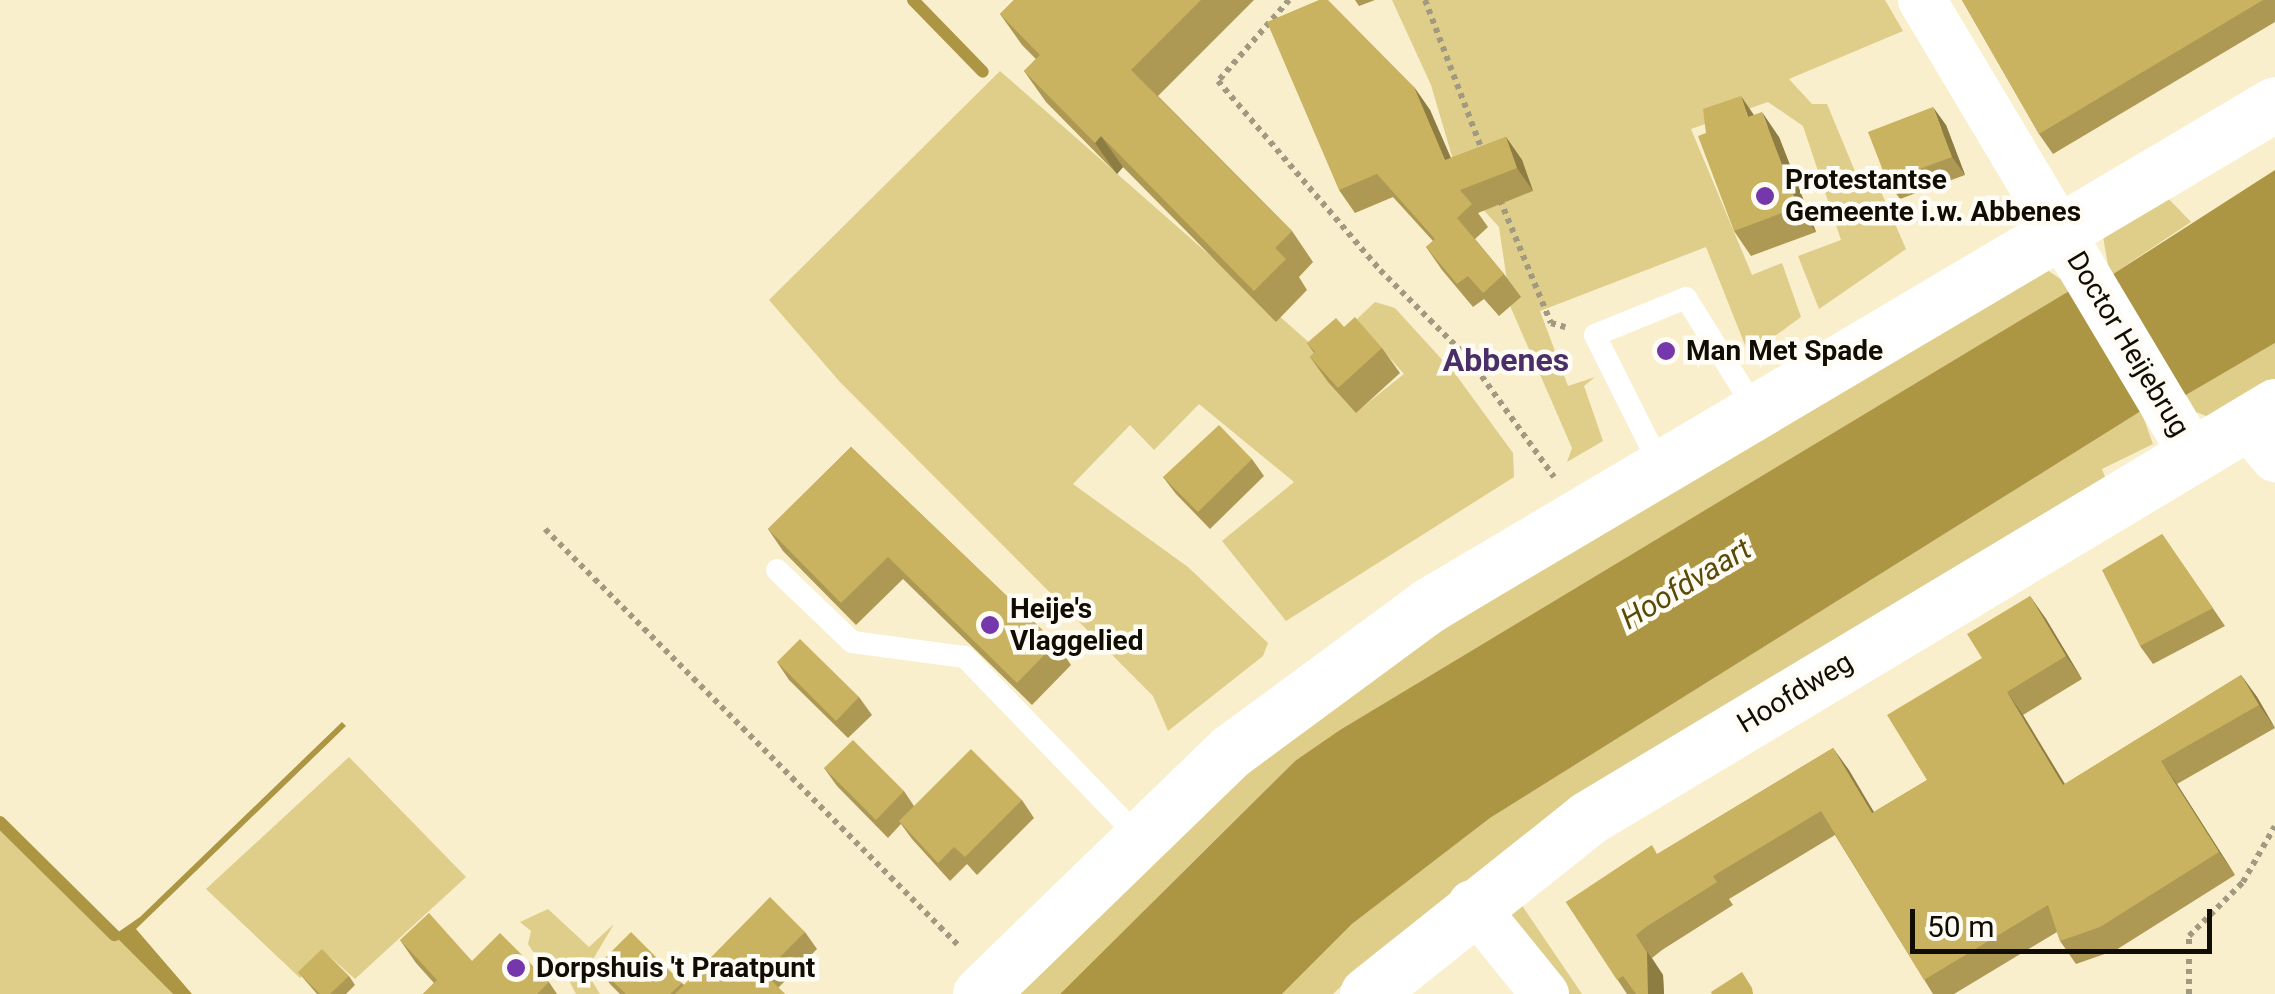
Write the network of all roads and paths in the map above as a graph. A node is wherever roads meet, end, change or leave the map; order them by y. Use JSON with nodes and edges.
{"nodes":[{"id":1,"x":1289,"y":0,"type":"edge"},
{"id":2,"x":1426,"y":0,"type":"edge"},
{"id":3,"x":1922,"y":0,"type":"edge"},
{"id":4,"x":2275,"y":104,"type":"edge"},
{"id":5,"x":1488,"y":166,"type":"edge"},
{"id":6,"x":1494,"y":184,"type":"edge"},
{"id":7,"x":2073,"y":252,"type":"junction"},
{"id":8,"x":1595,"y":335,"type":"junction"},
{"id":9,"x":1754,"y":409,"type":"junction"},
{"id":10,"x":2265,"y":429,"type":"edge"},
{"id":11,"x":2182,"y":434,"type":"junction"},
{"id":12,"x":1660,"y":465,"type":"junction"},
{"id":13,"x":1575,"y":517,"type":"junction"},
{"id":14,"x":545,"y":529,"type":"dead end"},
{"id":15,"x":777,"y":570,"type":"dead end"},
{"id":16,"x":2275,"y":826,"type":"edge"},
{"id":17,"x":1139,"y":837,"type":"junction"},
{"id":18,"x":1472,"y":904,"type":"junction"},
{"id":19,"x":987,"y":986,"type":"edge"},
{"id":20,"x":1366,"y":994,"type":"edge"},
{"id":21,"x":1545,"y":994,"type":"edge"},
{"id":22,"x":2189,"y":994,"type":"edge"}],
"edges":[{"from":1,"to":13,"type":"path"},
{"from":2,"to":5,"type":"path"},
{"from":3,"to":7,"type":"street","name":"Doctor Heijebrug"},
{"from":4,"to":7,"type":"main road"},
{"from":6,"to":8,"type":"path"},
{"from":7,"to":9,"type":"main road"},
{"from":7,"to":11,"type":"street","name":"Doctor Heijebrug"},
{"from":8,"to":9,"type":"lane"},
{"from":8,"to":12,"type":"lane"},
{"from":9,"to":12,"type":"main road"},
{"from":10,"to":11,"type":"main road","name":"Hoofdweg"},
{"from":11,"to":18,"type":"main road","name":"Hoofdweg"},
{"from":12,"to":13,"type":"main road"},
{"from":13,"to":17,"type":"main road"},
{"from":14,"to":19,"type":"path"},
{"from":15,"to":17,"type":"lane"},
{"from":16,"to":22,"type":"path"},
{"from":17,"to":19,"type":"main road"},
{"from":18,"to":20,"type":"main road","name":"Hoofdweg"},
{"from":18,"to":21,"type":"street"}]}
